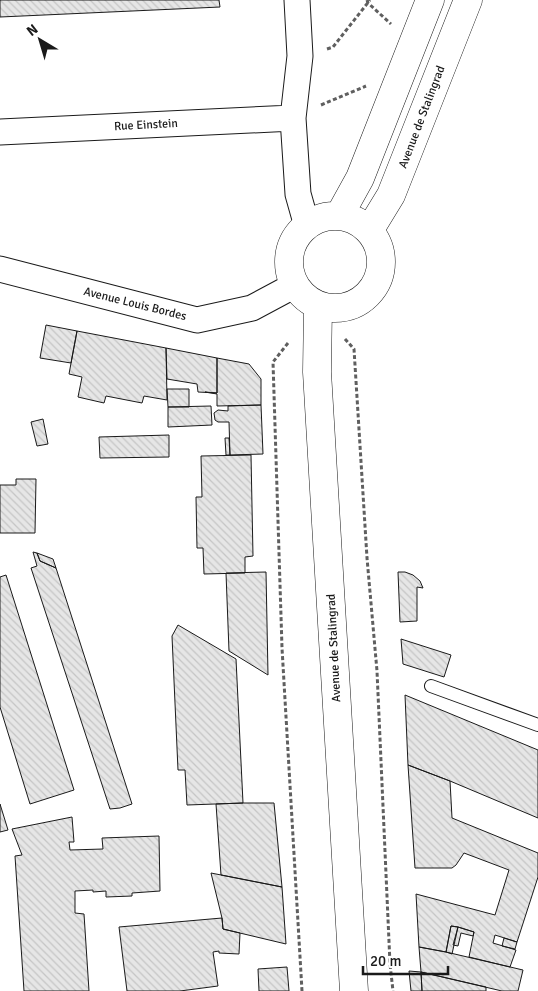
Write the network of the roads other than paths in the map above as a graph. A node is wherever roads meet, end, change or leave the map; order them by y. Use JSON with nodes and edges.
{"nodes":[{"id":1,"x":297,"y":0,"type":"edge"},
{"id":2,"x":430,"y":0,"type":"edge"},
{"id":3,"x":468,"y":0,"type":"edge"},
{"id":4,"x":293,"y":118,"type":"junction"},
{"id":5,"x":0,"y":132,"type":"edge"},
{"id":6,"x":339,"y":216,"type":"junction"},
{"id":7,"x":307,"y":226,"type":"junction"},
{"id":8,"x":369,"y":231,"type":"junction"},
{"id":9,"x":0,"y":269,"type":"edge"},
{"id":10,"x":294,"y":285,"type":"junction"},
{"id":11,"x":318,"y":306,"type":"junction"},
{"id":12,"x":431,"y":686,"type":"dead end"},
{"id":13,"x":538,"y":725,"type":"edge"},
{"id":14,"x":354,"y":991,"type":"edge"}],
"edges":[{"from":1,"to":4,"type":"street"},
{"from":2,"to":6,"type":"main road"},
{"from":3,"to":8,"type":"main road","name":"Avenue de Stalingrad"},
{"from":4,"to":5,"type":"street","name":"Rue Einstein"},
{"from":4,"to":7,"type":"street"},
{"from":6,"to":7,"type":"main road"},
{"from":6,"to":8,"type":"main road"},
{"from":7,"to":10,"type":"main road"},
{"from":8,"to":11,"type":"main road"},
{"from":9,"to":10,"type":"street","name":"Avenue Louis Bordes"},
{"from":10,"to":11,"type":"main road"},
{"from":11,"to":14,"type":"main road","name":"Avenue de Stalingrad"},
{"from":12,"to":13,"type":"lane"}]}
